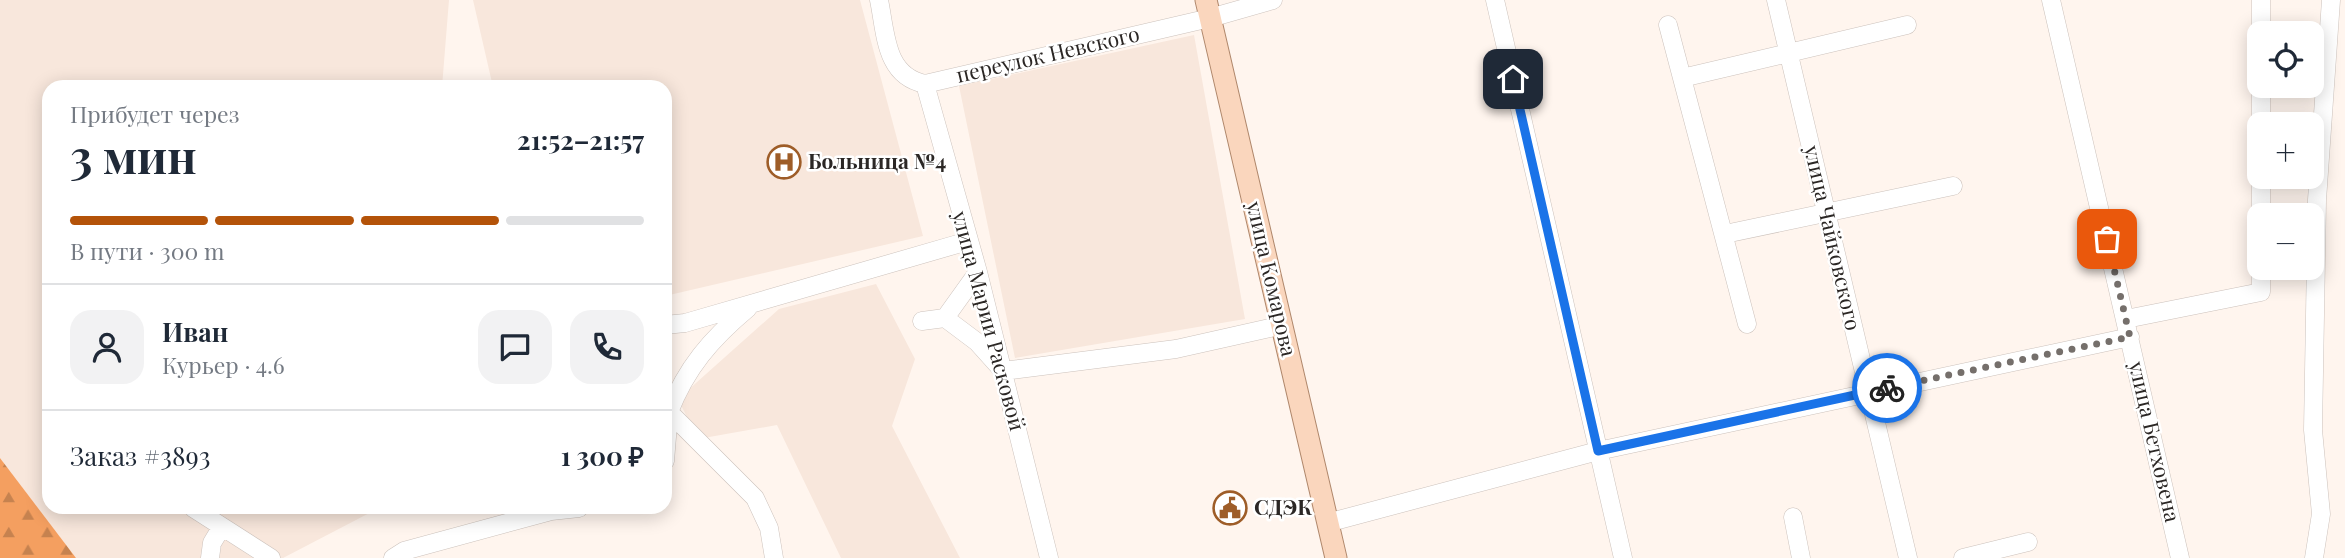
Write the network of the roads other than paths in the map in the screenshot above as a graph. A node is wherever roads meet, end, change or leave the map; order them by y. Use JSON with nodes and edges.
{"nodes":[{"id":1,"x":879,"y":0,"type":"edge"},
{"id":2,"x":1273,"y":0,"type":"edge"},
{"id":3,"x":1495,"y":0,"type":"edge"},
{"id":4,"x":1776,"y":0,"type":"edge"},
{"id":5,"x":2051,"y":0,"type":"edge"},
{"id":6,"x":2261,"y":0,"type":"edge"},
{"id":7,"x":2331,"y":0,"type":"edge"},
{"id":8,"x":1208,"y":9,"type":"edge"},
{"id":9,"x":2261,"y":21,"type":"edge"},
{"id":10,"x":1668,"y":24,"type":"dead end"},
{"id":11,"x":1907,"y":25,"type":"dead end"},
{"id":12,"x":1789,"y":55,"type":"junction"},
{"id":13,"x":1682,"y":78,"type":"junction"},
{"id":14,"x":925,"y":84,"type":"junction"},
{"id":15,"x":1953,"y":186,"type":"dead end"},
{"id":16,"x":1826,"y":214,"type":"junction"},
{"id":17,"x":1725,"y":234,"type":"junction"},
{"id":18,"x":968,"y":241,"type":"junction"},
{"id":19,"x":978,"y":272,"type":"junction"},
{"id":20,"x":2260,"y":280,"type":"edge"},
{"id":21,"x":755,"y":302,"type":"junction"},
{"id":22,"x":945,"y":318,"type":"junction"},
{"id":23,"x":922,"y":321,"type":"dead end"},
{"id":24,"x":672,"y":324,"type":"edge"},
{"id":25,"x":1747,"y":324,"type":"dead end"},
{"id":26,"x":1283,"y":325,"type":"junction"},
{"id":27,"x":2128,"y":328,"type":"junction"},
{"id":28,"x":1003,"y":371,"type":"junction"},
{"id":29,"x":1869,"y":392,"type":"junction"},
{"id":30,"x":672,"y":402,"type":"edge"},
{"id":31,"x":672,"y":416,"type":"edge"},
{"id":32,"x":1598,"y":451,"type":"junction"},
{"id":33,"x":201,"y":514,"type":"edge"},
{"id":34,"x":540,"y":514,"type":"edge"},
{"id":35,"x":1793,"y":517,"type":"dead end"},
{"id":36,"x":1327,"y":523,"type":"junction"},
{"id":37,"x":221,"y":528,"type":"junction"},
{"id":38,"x":2028,"y":542,"type":"dead end"},
{"id":39,"x":210,"y":558,"type":"edge"},
{"id":40,"x":271,"y":558,"type":"edge"},
{"id":41,"x":393,"y":558,"type":"edge"},
{"id":42,"x":774,"y":558,"type":"edge"},
{"id":43,"x":1049,"y":558,"type":"edge"},
{"id":44,"x":1336,"y":558,"type":"edge"},
{"id":45,"x":1623,"y":558,"type":"edge"},
{"id":46,"x":1801,"y":558,"type":"edge"},
{"id":47,"x":1908,"y":558,"type":"edge"},
{"id":48,"x":1963,"y":558,"type":"edge"},
{"id":49,"x":2180,"y":558,"type":"edge"},
{"id":50,"x":2314,"y":558,"type":"edge"}],
"edges":[{"from":1,"to":14,"type":"street"},
{"from":2,"to":8,"type":"street","name":"переулок Невского"},
{"from":3,"to":32,"type":"street"},
{"from":4,"to":12,"type":"street","name":"улица Чайковского"},
{"from":5,"to":27,"type":"street","name":"улица Бетховена"},
{"from":6,"to":9,"type":"street"},
{"from":7,"to":50,"type":"street"},
{"from":8,"to":14,"type":"street","name":"переулок Невского"},
{"from":8,"to":26,"type":"main road","name":"улица Комарова"},
{"from":10,"to":13,"type":"street"},
{"from":11,"to":12,"type":"street"},
{"from":12,"to":13,"type":"street"},
{"from":12,"to":16,"type":"street","name":"улица Чайковского"},
{"from":13,"to":17,"type":"street"},
{"from":14,"to":18,"type":"street","name":"улица Марии Расковой"},
{"from":15,"to":16,"type":"street"},
{"from":16,"to":17,"type":"street"},
{"from":16,"to":29,"type":"street","name":"улица Чайковского"},
{"from":17,"to":25,"type":"street"},
{"from":18,"to":19,"type":"street","name":"улица Марии Расковой"},
{"from":18,"to":21,"type":"street"},
{"from":19,"to":22,"type":"street"},
{"from":19,"to":28,"type":"street","name":"улица Марии Расковой"},
{"from":20,"to":27,"type":"street"},
{"from":21,"to":24,"type":"street"},
{"from":21,"to":30,"type":"street"},
{"from":22,"to":23,"type":"street"},
{"from":22,"to":28,"type":"street"},
{"from":26,"to":28,"type":"street"},
{"from":26,"to":36,"type":"main road","name":"улица Комарова"},
{"from":27,"to":29,"type":"street"},
{"from":27,"to":49,"type":"street","name":"улица Бетховена"},
{"from":28,"to":43,"type":"street","name":"улица Марии Расковой"},
{"from":29,"to":32,"type":"street"},
{"from":29,"to":47,"type":"street","name":"улица Чайковского"},
{"from":31,"to":42,"type":"street"},
{"from":32,"to":36,"type":"street"},
{"from":32,"to":45,"type":"street"},
{"from":33,"to":37,"type":"street"},
{"from":34,"to":41,"type":"street"},
{"from":35,"to":46,"type":"street"},
{"from":36,"to":44,"type":"main road","name":"улица Комарова"},
{"from":37,"to":39,"type":"street"},
{"from":37,"to":40,"type":"street"},
{"from":38,"to":48,"type":"street"}]}
